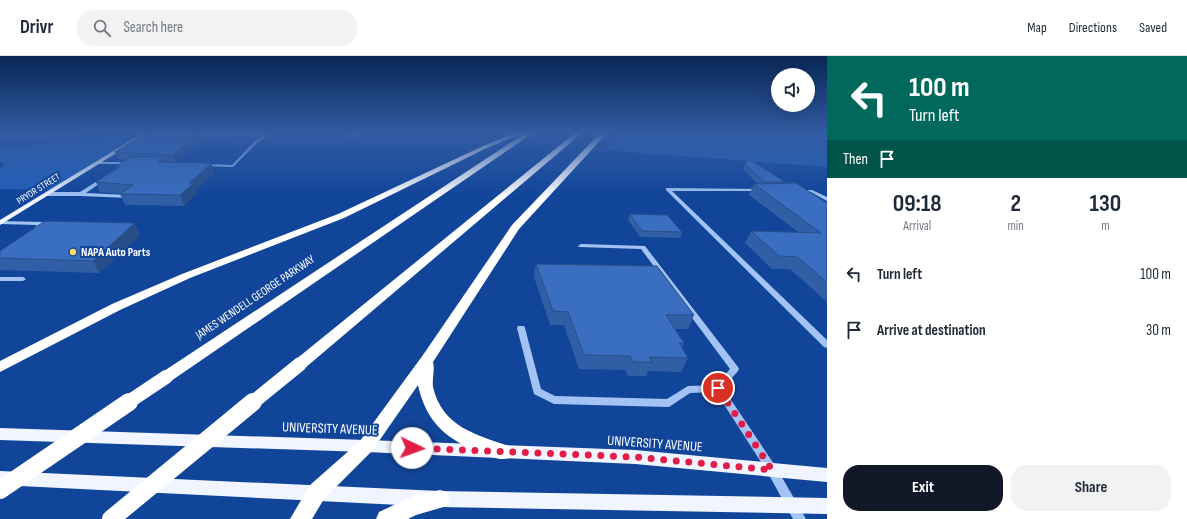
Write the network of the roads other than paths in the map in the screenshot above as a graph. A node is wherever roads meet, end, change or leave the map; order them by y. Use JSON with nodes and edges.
{"nodes":[{"id":1,"x":113,"y":155,"type":"edge"},
{"id":2,"x":244,"y":155,"type":"edge"},
{"id":3,"x":469,"y":155,"type":"edge"},
{"id":4,"x":499,"y":155,"type":"edge"},
{"id":5,"x":553,"y":155,"type":"edge"},
{"id":6,"x":583,"y":155,"type":"edge"},
{"id":7,"x":99,"y":163,"type":"junction"},
{"id":8,"x":134,"y":163,"type":"edge"},
{"id":9,"x":195,"y":165,"type":"edge"},
{"id":10,"x":107,"y":177,"type":"edge"},
{"id":11,"x":766,"y":190,"type":"edge"},
{"id":12,"x":789,"y":191,"type":"edge"},
{"id":13,"x":47,"y":194,"type":"junction"},
{"id":14,"x":81,"y":194,"type":"junction"},
{"id":15,"x":128,"y":196,"type":"edge"},
{"id":16,"x":827,"y":199,"type":"edge"},
{"id":17,"x":0,"y":223,"type":"edge"},
{"id":18,"x":35,"y":229,"type":"edge"},
{"id":19,"x":581,"y":246,"type":"dead end"},
{"id":20,"x":0,"y":279,"type":"edge"},
{"id":21,"x":23,"y":279,"type":"dead end"},
{"id":22,"x":521,"y":328,"type":"dead end"},
{"id":23,"x":827,"y":345,"type":"edge"},
{"id":24,"x":428,"y":359,"type":"junction"},
{"id":25,"x":0,"y":367,"type":"edge"},
{"id":26,"x":718,"y":388,"type":"junction"},
{"id":27,"x":0,"y":434,"type":"edge"},
{"id":28,"x":366,"y":446,"type":"junction"},
{"id":29,"x":503,"y":452,"type":"junction"},
{"id":30,"x":772,"y":470,"type":"junction"},
{"id":31,"x":827,"y":475,"type":"edge"},
{"id":32,"x":0,"y":478,"type":"edge"},
{"id":33,"x":0,"y":490,"type":"edge"},
{"id":34,"x":317,"y":492,"type":"junction"},
{"id":35,"x":440,"y":499,"type":"junction"},
{"id":36,"x":792,"y":505,"type":"junction"},
{"id":37,"x":827,"y":506,"type":"edge"},
{"id":38,"x":111,"y":519,"type":"edge"},
{"id":39,"x":300,"y":519,"type":"edge"},
{"id":40,"x":386,"y":519,"type":"edge"},
{"id":41,"x":800,"y":519,"type":"edge"}],
"edges":[{"from":1,"to":7,"type":"main road","name":"PRYOR STREET"},
{"from":2,"to":9,"type":"street"},
{"from":3,"to":25,"type":"highway"},
{"from":4,"to":33,"type":"highway","name":"JAMES WENDELL GEORGE PARKWAY","bridge":true},
{"from":5,"to":38,"type":"highway","bridge":true},
{"from":6,"to":24,"type":"highway"},
{"from":7,"to":8,"type":"street"},
{"from":7,"to":13,"type":"main road","name":"PRYOR STREET"},
{"from":10,"to":14,"type":"street"},
{"from":11,"to":23,"type":"street"},
{"from":12,"to":16,"type":"street"},
{"from":13,"to":14,"type":"street"},
{"from":13,"to":17,"type":"main road","name":"PRYOR STREET"},
{"from":14,"to":15,"type":"street"},
{"from":17,"to":18,"type":"street"},
{"from":19,"to":26,"type":"street"},
{"from":20,"to":21,"type":"street"},
{"from":22,"to":26,"type":"street"},
{"from":24,"to":28,"type":"highway"},
{"from":24,"to":29,"type":"highway"},
{"from":26,"to":30,"type":"street"},
{"from":27,"to":28,"type":"main road","name":"UNIVERSITY AVENUE"},
{"from":28,"to":29,"type":"main road","name":"UNIVERSITY AVENUE"},
{"from":28,"to":34,"type":"highway"},
{"from":29,"to":30,"type":"main road","name":"UNIVERSITY AVENUE"},
{"from":30,"to":31,"type":"main road","name":"UNIVERSITY AVENUE"},
{"from":30,"to":36,"type":"street"},
{"from":32,"to":34,"type":"main road"},
{"from":34,"to":35,"type":"main road"},
{"from":34,"to":39,"type":"highway"},
{"from":35,"to":36,"type":"main road"},
{"from":35,"to":40,"type":"highway"},
{"from":36,"to":37,"type":"main road"},
{"from":36,"to":41,"type":"street"}]}
